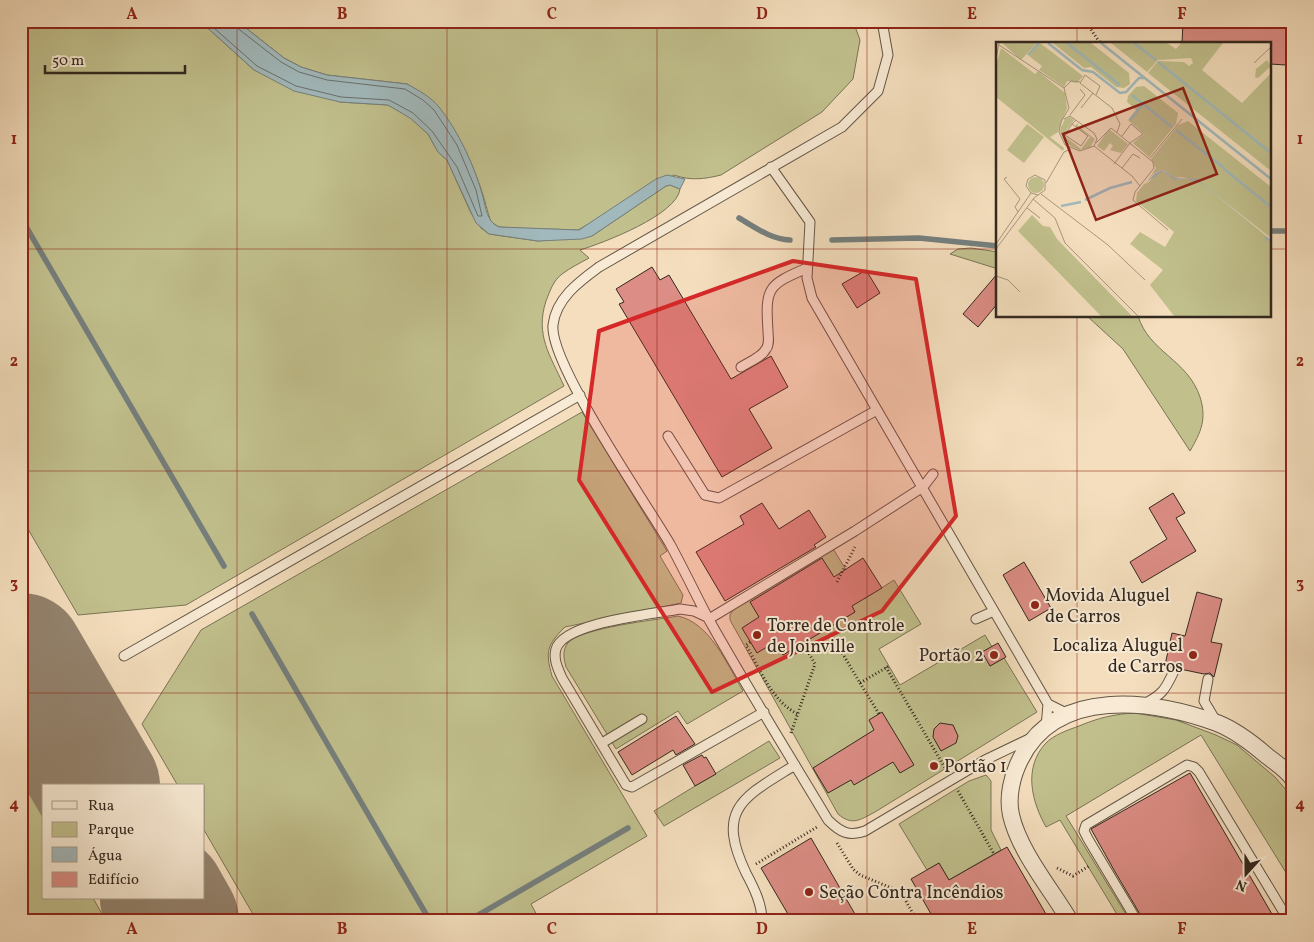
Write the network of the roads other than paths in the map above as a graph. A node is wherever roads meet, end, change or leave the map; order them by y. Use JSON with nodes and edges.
{"nodes":[{"id":1,"x":882,"y":21,"type":"edge"},
{"id":2,"x":771,"y":167,"type":"junction"},
{"id":3,"x":807,"y":268,"type":"junction"},
{"id":4,"x":741,"y":367,"type":"dead end"},
{"id":5,"x":580,"y":395,"type":"junction"},
{"id":6,"x":877,"y":410,"type":"junction"},
{"id":7,"x":668,"y":436,"type":"dead end"},
{"id":8,"x":933,"y":474,"type":"dead end"},
{"id":9,"x":923,"y":487,"type":"junction"},
{"id":10,"x":994,"y":611,"type":"junction"},
{"id":11,"x":709,"y":618,"type":"junction"},
{"id":12,"x":976,"y":620,"type":"dead end"},
{"id":13,"x":124,"y":656,"type":"dead end"},
{"id":14,"x":1174,"y":670,"type":"dead end"},
{"id":15,"x":1208,"y":679,"type":"dead end"},
{"id":16,"x":1048,"y":704,"type":"junction"},
{"id":17,"x":1143,"y":704,"type":"junction"},
{"id":18,"x":764,"y":712,"type":"junction"},
{"id":19,"x":1066,"y":713,"type":"junction"},
{"id":20,"x":642,"y":719,"type":"dead end"},
{"id":21,"x":1218,"y":723,"type":"junction"},
{"id":22,"x":1041,"y":731,"type":"junction"},
{"id":23,"x":602,"y":743,"type":"junction"},
{"id":24,"x":795,"y":765,"type":"junction"},
{"id":25,"x":1292,"y":776,"type":"edge"},
{"id":26,"x":762,"y":921,"type":"edge"},
{"id":27,"x":1070,"y":921,"type":"edge"},
{"id":28,"x":1137,"y":921,"type":"edge"},
{"id":29,"x":1289,"y":921,"type":"edge"}],
"edges":[{"from":1,"to":2,"type":"lane"},
{"from":2,"to":3,"type":"lane"},
{"from":2,"to":5,"type":"lane"},
{"from":3,"to":4,"type":"lane"},
{"from":3,"to":6,"type":"lane"},
{"from":5,"to":11,"type":"lane"},
{"from":5,"to":13,"type":"lane"},
{"from":6,"to":7,"type":"lane"},
{"from":6,"to":9,"type":"lane"},
{"from":8,"to":9,"type":"lane"},
{"from":9,"to":10,"type":"lane"},
{"from":9,"to":11,"type":"lane"},
{"from":10,"to":12,"type":"lane"},
{"from":10,"to":16,"type":"lane"},
{"from":11,"to":18,"type":"lane"},
{"from":11,"to":23,"type":"lane"},
{"from":14,"to":17,"type":"lane"},
{"from":15,"to":21,"type":"lane"},
{"from":16,"to":19,"type":"lane"},
{"from":16,"to":22,"type":"lane"},
{"from":17,"to":19,"type":"street"},
{"from":17,"to":21,"type":"street"},
{"from":18,"to":23,"type":"lane"},
{"from":18,"to":24,"type":"lane"},
{"from":19,"to":22,"type":"street"},
{"from":20,"to":23,"type":"lane"},
{"from":21,"to":25,"type":"street"},
{"from":22,"to":24,"type":"lane"},
{"from":22,"to":27,"type":"street"},
{"from":24,"to":26,"type":"lane"},
{"from":28,"to":29,"type":"lane"}]}
